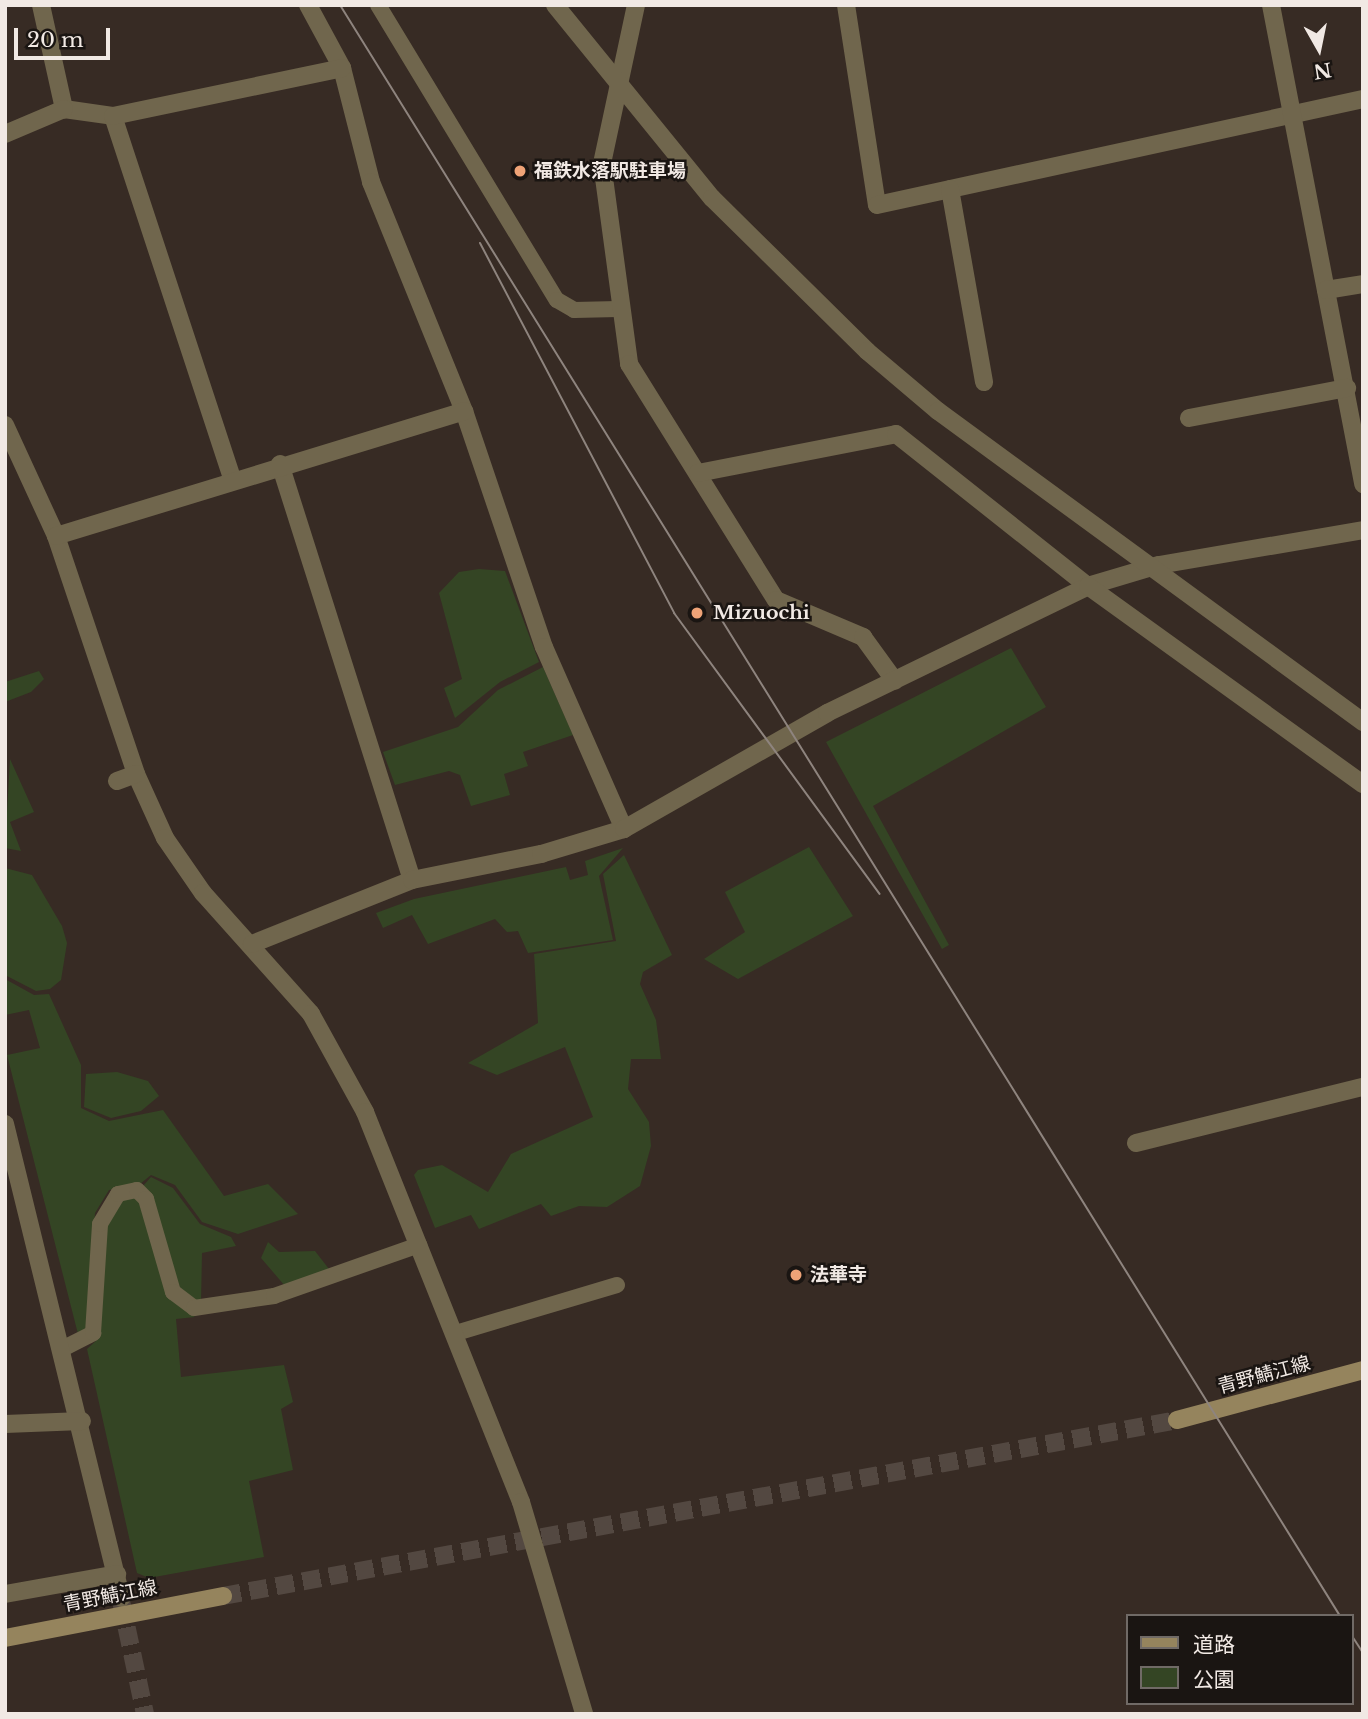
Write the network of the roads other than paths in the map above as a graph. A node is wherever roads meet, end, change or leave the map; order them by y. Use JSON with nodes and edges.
{"nodes":[{"id":1,"x":41,"y":5,"type":"edge"},
{"id":2,"x":308,"y":5,"type":"edge"},
{"id":3,"x":378,"y":5,"type":"edge"},
{"id":4,"x":555,"y":5,"type":"edge"},
{"id":5,"x":636,"y":5,"type":"edge"},
{"id":6,"x":846,"y":5,"type":"edge"},
{"id":7,"x":1271,"y":5,"type":"edge"},
{"id":8,"x":341,"y":68,"type":"junction"},
{"id":9,"x":1363,"y":99,"type":"edge"},
{"id":10,"x":64,"y":109,"type":"junction"},
{"id":11,"x":1293,"y":110,"type":"junction"},
{"id":12,"x":113,"y":116,"type":"junction"},
{"id":13,"x":5,"y":134,"type":"edge"},
{"id":14,"x":950,"y":189,"type":"junction"},
{"id":15,"x":1363,"y":284,"type":"edge"},
{"id":16,"x":1326,"y":290,"type":"junction"},
{"id":17,"x":618,"y":309,"type":"junction"},
{"id":18,"x":984,"y":382,"type":"dead end"},
{"id":19,"x":1347,"y":388,"type":"junction"},
{"id":20,"x":464,"y":411,"type":"junction"},
{"id":21,"x":1189,"y":418,"type":"dead end"},
{"id":22,"x":5,"y":425,"type":"edge"},
{"id":23,"x":280,"y":464,"type":"junction"},
{"id":24,"x":698,"y":473,"type":"junction"},
{"id":25,"x":232,"y":478,"type":"junction"},
{"id":26,"x":1363,"y":485,"type":"edge"},
{"id":27,"x":1363,"y":530,"type":"edge"},
{"id":28,"x":56,"y":536,"type":"junction"},
{"id":29,"x":1088,"y":586,"type":"junction"},
{"id":30,"x":895,"y":681,"type":"junction"},
{"id":31,"x":1363,"y":723,"type":"edge"},
{"id":32,"x":136,"y":774,"type":"junction"},
{"id":33,"x":117,"y":781,"type":"dead end"},
{"id":34,"x":1363,"y":784,"type":"edge"},
{"id":35,"x":624,"y":829,"type":"junction"},
{"id":36,"x":412,"y":880,"type":"junction"},
{"id":37,"x":252,"y":944,"type":"junction"},
{"id":38,"x":1363,"y":1087,"type":"edge"},
{"id":39,"x":5,"y":1124,"type":"edge"},
{"id":40,"x":1136,"y":1143,"type":"dead end"},
{"id":41,"x":419,"y":1245,"type":"junction"},
{"id":42,"x":617,"y":1285,"type":"dead end"},
{"id":43,"x":456,"y":1333,"type":"junction"},
{"id":44,"x":64,"y":1348,"type":"junction"},
{"id":45,"x":1363,"y":1370,"type":"edge"},
{"id":46,"x":1177,"y":1420,"type":"tunnel mouth"},
{"id":47,"x":82,"y":1421,"type":"junction"},
{"id":48,"x":5,"y":1424,"type":"edge"},
{"id":49,"x":117,"y":1574,"type":"junction"},
{"id":50,"x":5,"y":1594,"type":"edge"},
{"id":51,"x":223,"y":1596,"type":"tunnel mouth"},
{"id":52,"x":121,"y":1598,"type":"tunnel mouth"},
{"id":53,"x":5,"y":1638,"type":"edge"},
{"id":54,"x":584,"y":1714,"type":"edge"}],
"edges":[{"from":1,"to":10,"type":"street"},
{"from":2,"to":8,"type":"street"},
{"from":3,"to":17,"type":"lane"},
{"from":4,"to":31,"type":"street"},
{"from":5,"to":17,"type":"street"},
{"from":6,"to":14,"type":"street"},
{"from":7,"to":11,"type":"street"},
{"from":8,"to":12,"type":"street"},
{"from":8,"to":20,"type":"street"},
{"from":9,"to":11,"type":"street"},
{"from":10,"to":12,"type":"street"},
{"from":10,"to":13,"type":"street"},
{"from":11,"to":14,"type":"street"},
{"from":11,"to":16,"type":"street"},
{"from":12,"to":25,"type":"street"},
{"from":14,"to":18,"type":"street"},
{"from":15,"to":16,"type":"street"},
{"from":16,"to":19,"type":"street"},
{"from":17,"to":24,"type":"street"},
{"from":19,"to":21,"type":"street"},
{"from":19,"to":26,"type":"street"},
{"from":20,"to":23,"type":"street"},
{"from":20,"to":35,"type":"street"},
{"from":22,"to":28,"type":"street"},
{"from":23,"to":25,"type":"street"},
{"from":23,"to":36,"type":"street"},
{"from":24,"to":29,"type":"street"},
{"from":24,"to":30,"type":"street"},
{"from":25,"to":28,"type":"street"},
{"from":27,"to":29,"type":"street"},
{"from":28,"to":32,"type":"street"},
{"from":29,"to":30,"type":"street"},
{"from":29,"to":34,"type":"street"},
{"from":30,"to":35,"type":"street"},
{"from":32,"to":33,"type":"street"},
{"from":32,"to":37,"type":"street"},
{"from":35,"to":36,"type":"street"},
{"from":36,"to":37,"type":"street"},
{"from":37,"to":41,"type":"street"},
{"from":38,"to":40,"type":"street"},
{"from":39,"to":44,"type":"street"},
{"from":41,"to":43,"type":"street"},
{"from":41,"to":44,"type":"lane"},
{"from":42,"to":43,"type":"lane"},
{"from":43,"to":54,"type":"street"},
{"from":44,"to":47,"type":"street"},
{"from":45,"to":46,"type":"main road","name":"青野鯖江線"},
{"from":47,"to":48,"type":"street"},
{"from":47,"to":49,"type":"street"},
{"from":49,"to":50,"type":"street"},
{"from":49,"to":52,"type":"street"},
{"from":51,"to":53,"type":"main road","name":"青野鯖江線"}]}
